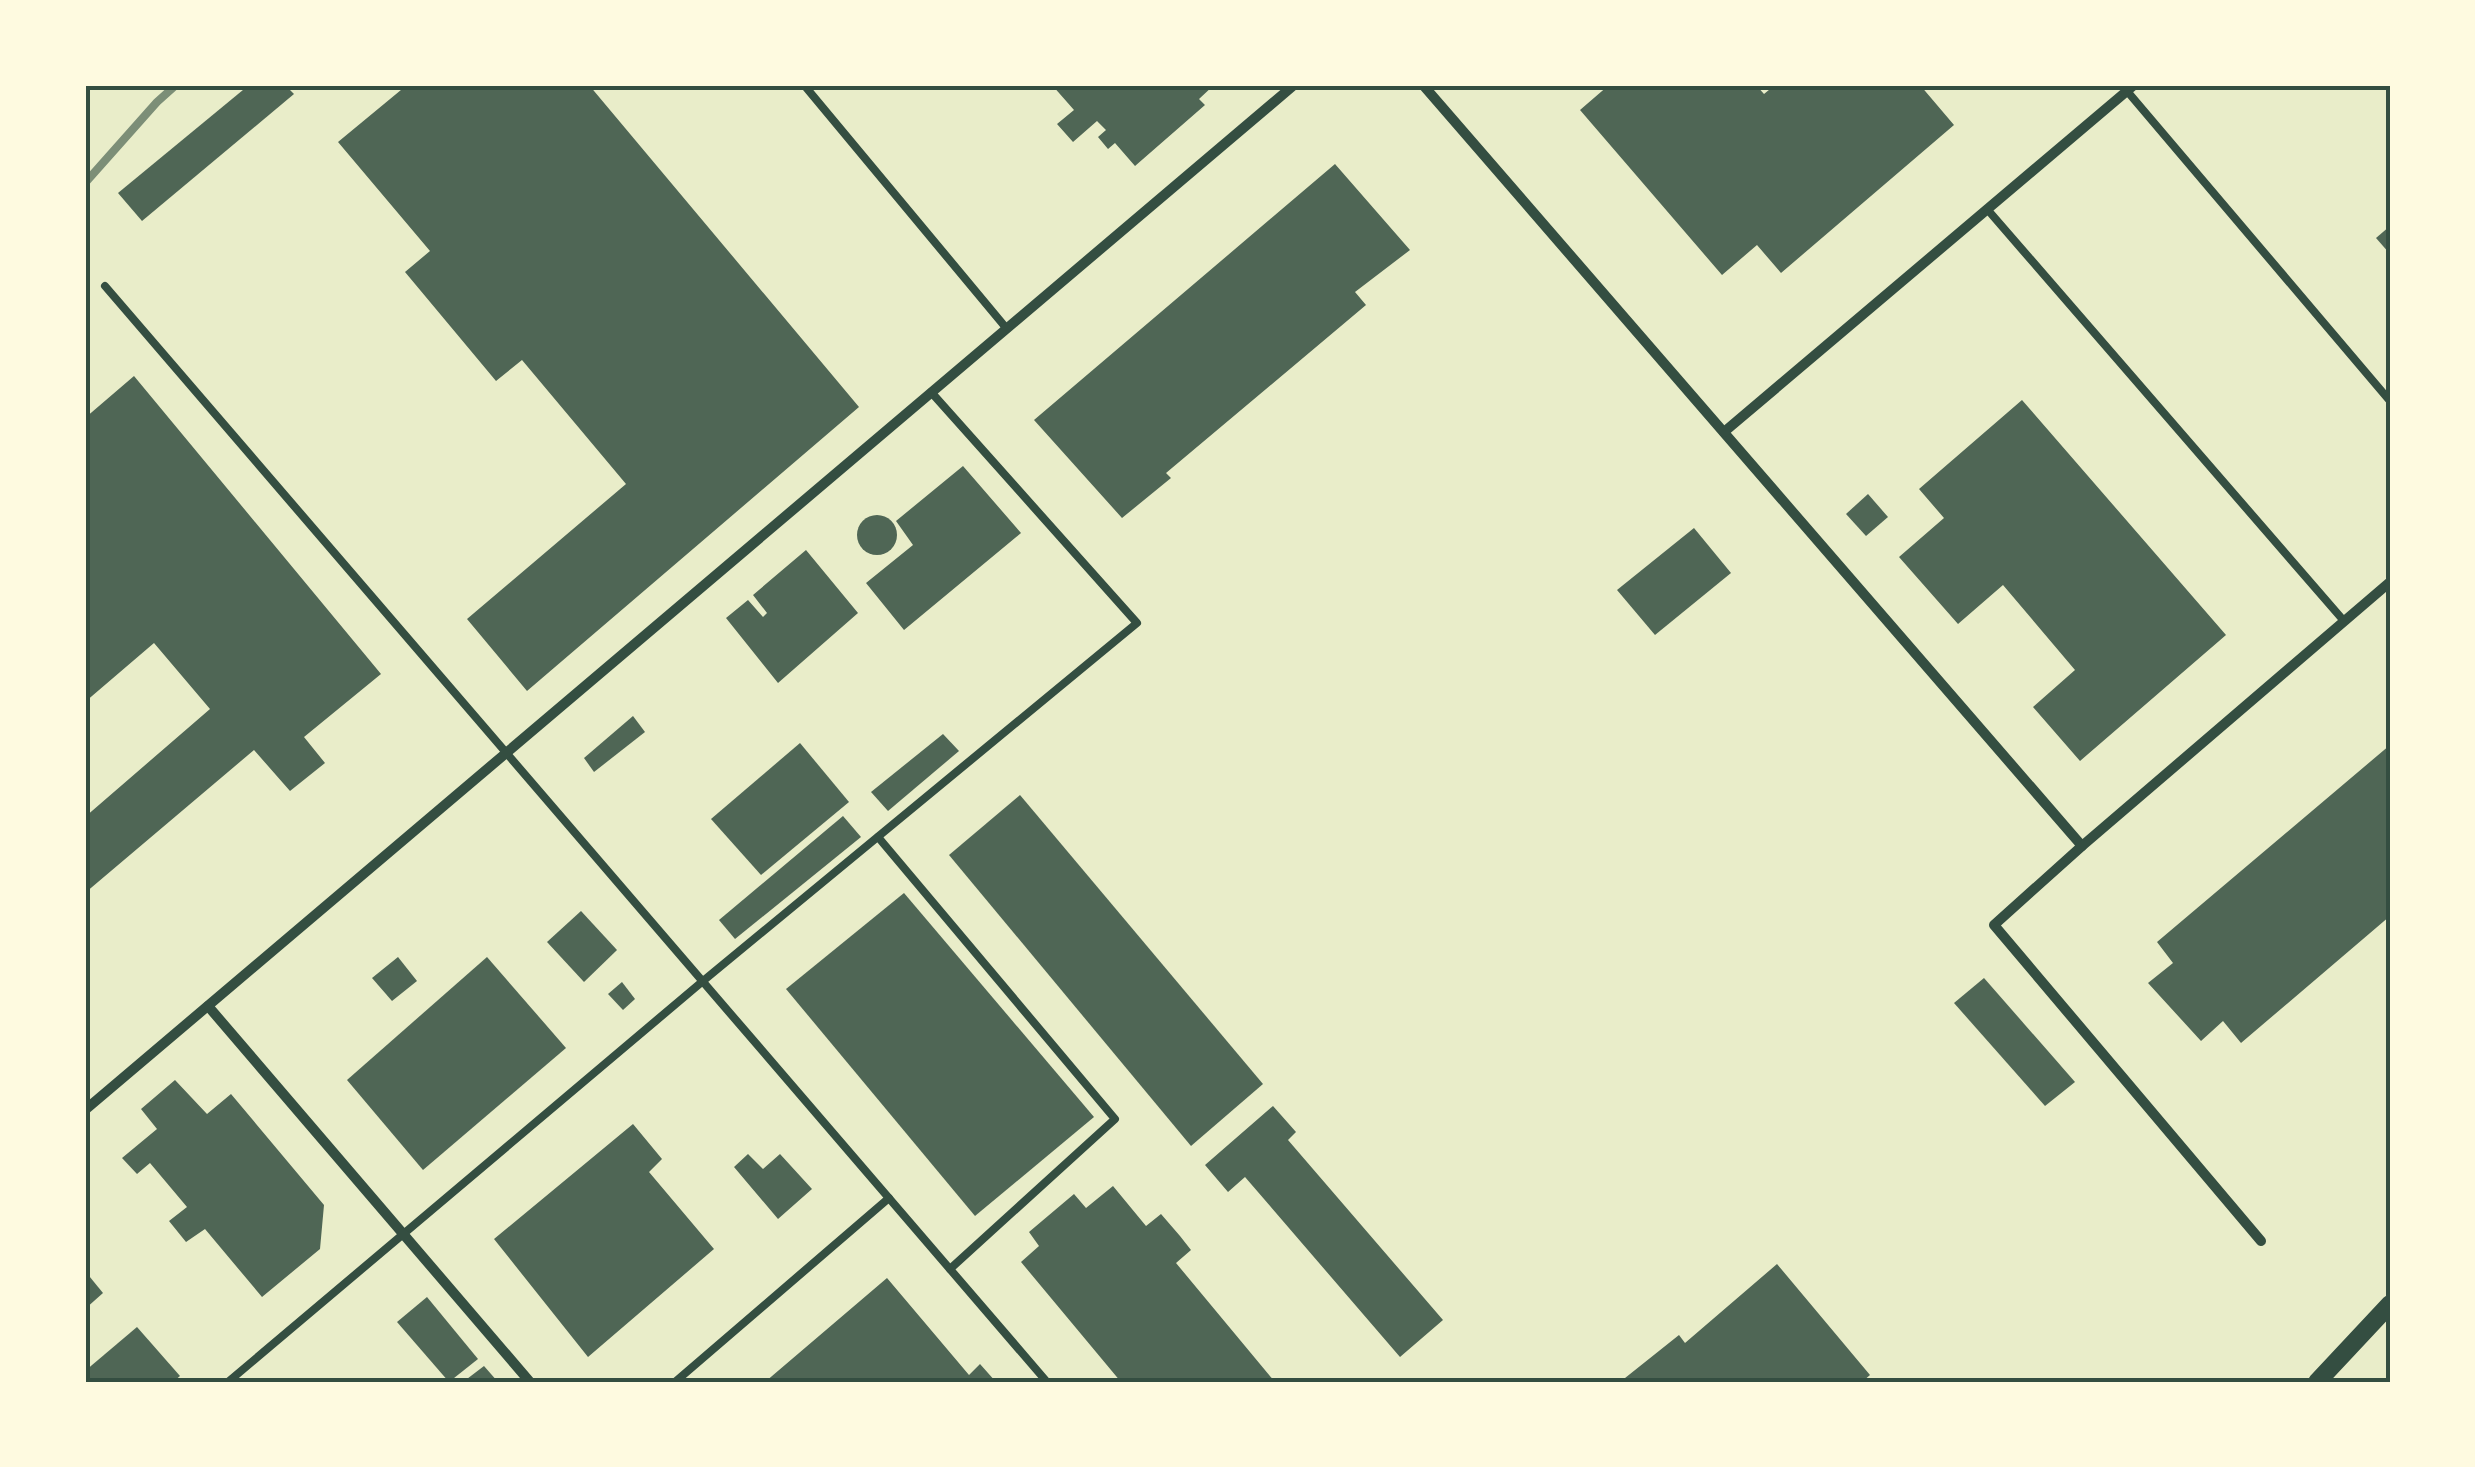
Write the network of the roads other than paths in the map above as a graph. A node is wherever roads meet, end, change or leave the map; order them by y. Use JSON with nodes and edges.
{"nodes":[{"id":1,"x":804,"y":85,"type":"edge"},
{"id":2,"x":1294,"y":85,"type":"edge"},
{"id":3,"x":1423,"y":85,"type":"edge"},
{"id":4,"x":2130,"y":88,"type":"edge"},
{"id":5,"x":1988,"y":209,"type":"junction"},
{"id":6,"x":104,"y":286,"type":"dead end"},
{"id":7,"x":1007,"y":329,"type":"junction"},
{"id":8,"x":931,"y":392,"type":"junction"},
{"id":9,"x":2390,"y":401,"type":"edge"},
{"id":10,"x":1724,"y":432,"type":"junction"},
{"id":11,"x":2390,"y":582,"type":"edge"},
{"id":12,"x":2344,"y":621,"type":"junction"},
{"id":13,"x":506,"y":752,"type":"junction"},
{"id":14,"x":878,"y":837,"type":"junction"},
{"id":15,"x":2082,"y":846,"type":"junction"},
{"id":16,"x":703,"y":981,"type":"junction"},
{"id":17,"x":208,"y":1006,"type":"junction"},
{"id":18,"x":85,"y":1110,"type":"edge"},
{"id":19,"x":889,"y":1198,"type":"junction"},
{"id":20,"x":402,"y":1233,"type":"junction"},
{"id":21,"x":2261,"y":1241,"type":"dead end"},
{"id":22,"x":950,"y":1269,"type":"junction"},
{"id":23,"x":2390,"y":1304,"type":"edge"},
{"id":24,"x":228,"y":1382,"type":"edge"},
{"id":25,"x":530,"y":1382,"type":"edge"},
{"id":26,"x":676,"y":1382,"type":"edge"},
{"id":27,"x":1047,"y":1382,"type":"edge"},
{"id":28,"x":2317,"y":1382,"type":"edge"}],
"edges":[{"from":1,"to":7,"type":"lane"},
{"from":2,"to":7,"type":"street"},
{"from":3,"to":10,"type":"street"},
{"from":4,"to":5,"type":"street"},
{"from":4,"to":9,"type":"lane"},
{"from":5,"to":10,"type":"street"},
{"from":5,"to":12,"type":"lane"},
{"from":6,"to":13,"type":"lane"},
{"from":7,"to":8,"type":"street"},
{"from":8,"to":13,"type":"street"},
{"from":8,"to":14,"type":"lane"},
{"from":10,"to":15,"type":"street"},
{"from":11,"to":12,"type":"street"},
{"from":12,"to":15,"type":"street"},
{"from":13,"to":16,"type":"lane"},
{"from":13,"to":17,"type":"street"},
{"from":14,"to":16,"type":"lane"},
{"from":14,"to":22,"type":"lane"},
{"from":15,"to":21,"type":"street"},
{"from":16,"to":19,"type":"lane"},
{"from":16,"to":20,"type":"lane"},
{"from":17,"to":18,"type":"street"},
{"from":17,"to":20,"type":"street"},
{"from":19,"to":22,"type":"lane"},
{"from":19,"to":26,"type":"lane"},
{"from":20,"to":24,"type":"lane"},
{"from":20,"to":25,"type":"street"},
{"from":22,"to":27,"type":"lane"},
{"from":23,"to":28,"type":"street"}]}
